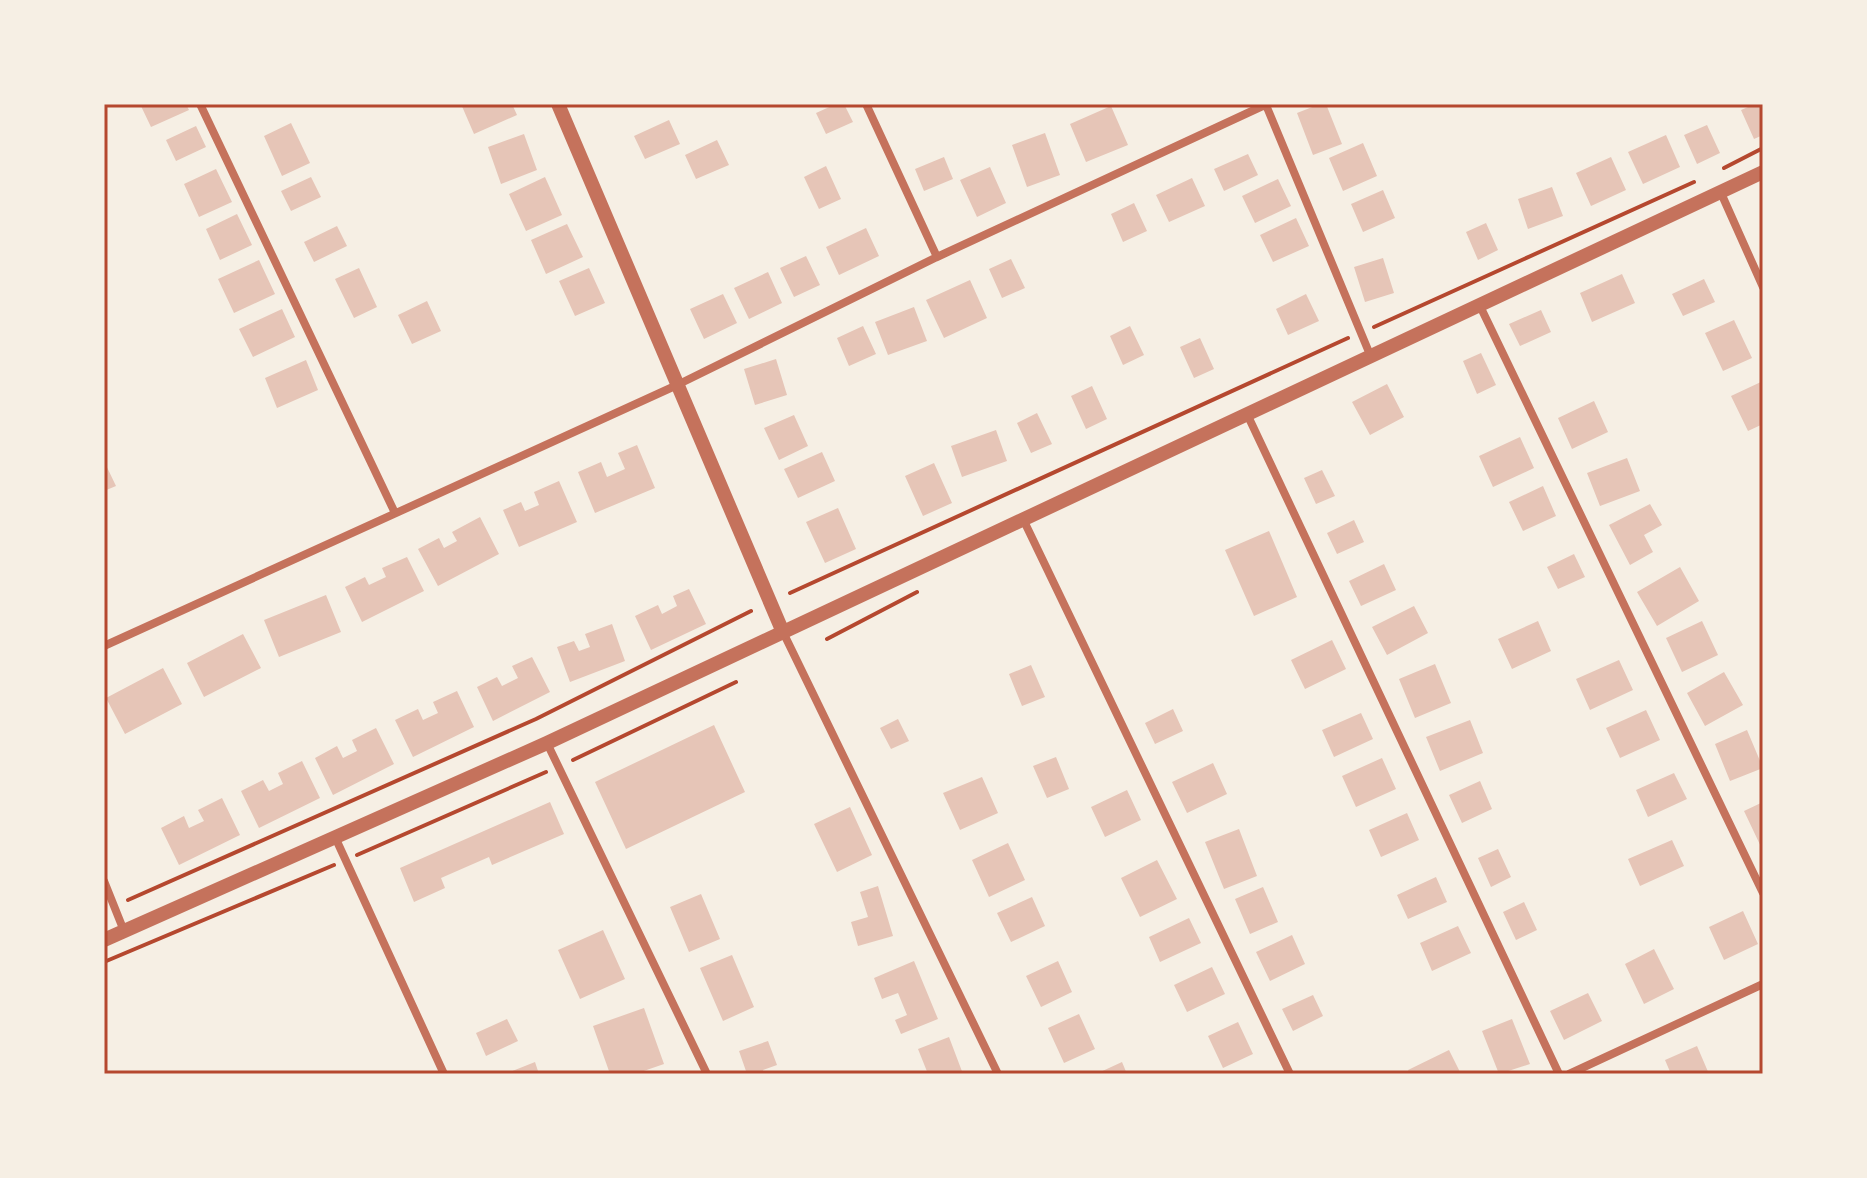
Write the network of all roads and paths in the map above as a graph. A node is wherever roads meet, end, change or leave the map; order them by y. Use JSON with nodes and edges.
{"nodes":[{"id":1,"x":200,"y":104,"type":"edge"},
{"id":2,"x":558,"y":104,"type":"edge"},
{"id":3,"x":866,"y":104,"type":"edge"},
{"id":4,"x":1266,"y":104,"type":"edge"},
{"id":5,"x":1763,"y":148,"type":"edge"},
{"id":6,"x":1715,"y":172,"type":"dead end"},
{"id":7,"x":1763,"y":172,"type":"edge"},
{"id":8,"x":1700,"y":179,"type":"dead end"},
{"id":9,"x":1721,"y":193,"type":"junction"},
{"id":10,"x":937,"y":257,"type":"junction"},
{"id":11,"x":1763,"y":287,"type":"edge"},
{"id":12,"x":1480,"y":306,"type":"junction"},
{"id":13,"x":1361,"y":333,"type":"junction"},
{"id":14,"x":1371,"y":357,"type":"junction"},
{"id":15,"x":675,"y":386,"type":"junction"},
{"id":16,"x":1247,"y":414,"type":"junction"},
{"id":17,"x":395,"y":513,"type":"junction"},
{"id":18,"x":1023,"y":518,"type":"junction"},
{"id":19,"x":790,"y":593,"type":"dead end"},
{"id":20,"x":751,"y":611,"type":"dead end"},
{"id":21,"x":782,"y":630,"type":"junction"},
{"id":22,"x":104,"y":646,"type":"edge"},
{"id":23,"x":736,"y":682,"type":"dead end"},
{"id":24,"x":547,"y":743,"type":"junction"},
{"id":25,"x":559,"y":766,"type":"junction"},
{"id":26,"x":335,"y":837,"type":"junction"},
{"id":27,"x":346,"y":860,"type":"junction"},
{"id":28,"x":104,"y":881,"type":"edge"},
{"id":29,"x":1763,"y":893,"type":"edge"},
{"id":30,"x":118,"y":905,"type":"dead end"},
{"id":31,"x":124,"y":931,"type":"junction"},
{"id":32,"x":104,"y":940,"type":"edge"},
{"id":33,"x":104,"y":962,"type":"edge"},
{"id":34,"x":1763,"y":984,"type":"edge"},
{"id":35,"x":444,"y":1074,"type":"edge"},
{"id":36,"x":707,"y":1074,"type":"edge"},
{"id":37,"x":998,"y":1074,"type":"edge"},
{"id":38,"x":1290,"y":1074,"type":"edge"},
{"id":39,"x":1559,"y":1074,"type":"edge"},
{"id":40,"x":1569,"y":1074,"type":"edge"}],
"edges":[{"from":1,"to":17,"type":"street"},
{"from":2,"to":15,"type":"street"},
{"from":3,"to":10,"type":"street"},
{"from":4,"to":10,"type":"street"},
{"from":4,"to":13,"type":"street"},
{"from":5,"to":6,"type":"path"},
{"from":7,"to":9,"type":"street"},
{"from":8,"to":13,"type":"path"},
{"from":9,"to":11,"type":"street"},
{"from":9,"to":12,"type":"street"},
{"from":10,"to":15,"type":"street"},
{"from":12,"to":14,"type":"street"},
{"from":12,"to":29,"type":"street"},
{"from":13,"to":14,"type":"street"},
{"from":13,"to":19,"type":"path"},
{"from":14,"to":16,"type":"street"},
{"from":15,"to":17,"type":"street"},
{"from":15,"to":21,"type":"street"},
{"from":16,"to":18,"type":"street"},
{"from":16,"to":39,"type":"street"},
{"from":17,"to":22,"type":"street"},
{"from":18,"to":21,"type":"street"},
{"from":18,"to":38,"type":"street"},
{"from":20,"to":30,"type":"path"},
{"from":21,"to":24,"type":"street"},
{"from":21,"to":37,"type":"street"},
{"from":23,"to":25,"type":"path"},
{"from":24,"to":25,"type":"street"},
{"from":24,"to":26,"type":"street"},
{"from":25,"to":27,"type":"path"},
{"from":25,"to":36,"type":"street"},
{"from":26,"to":27,"type":"street"},
{"from":26,"to":31,"type":"street"},
{"from":27,"to":33,"type":"path"},
{"from":27,"to":35,"type":"street"},
{"from":28,"to":31,"type":"street"},
{"from":31,"to":32,"type":"street"},
{"from":34,"to":40,"type":"street"}]}
